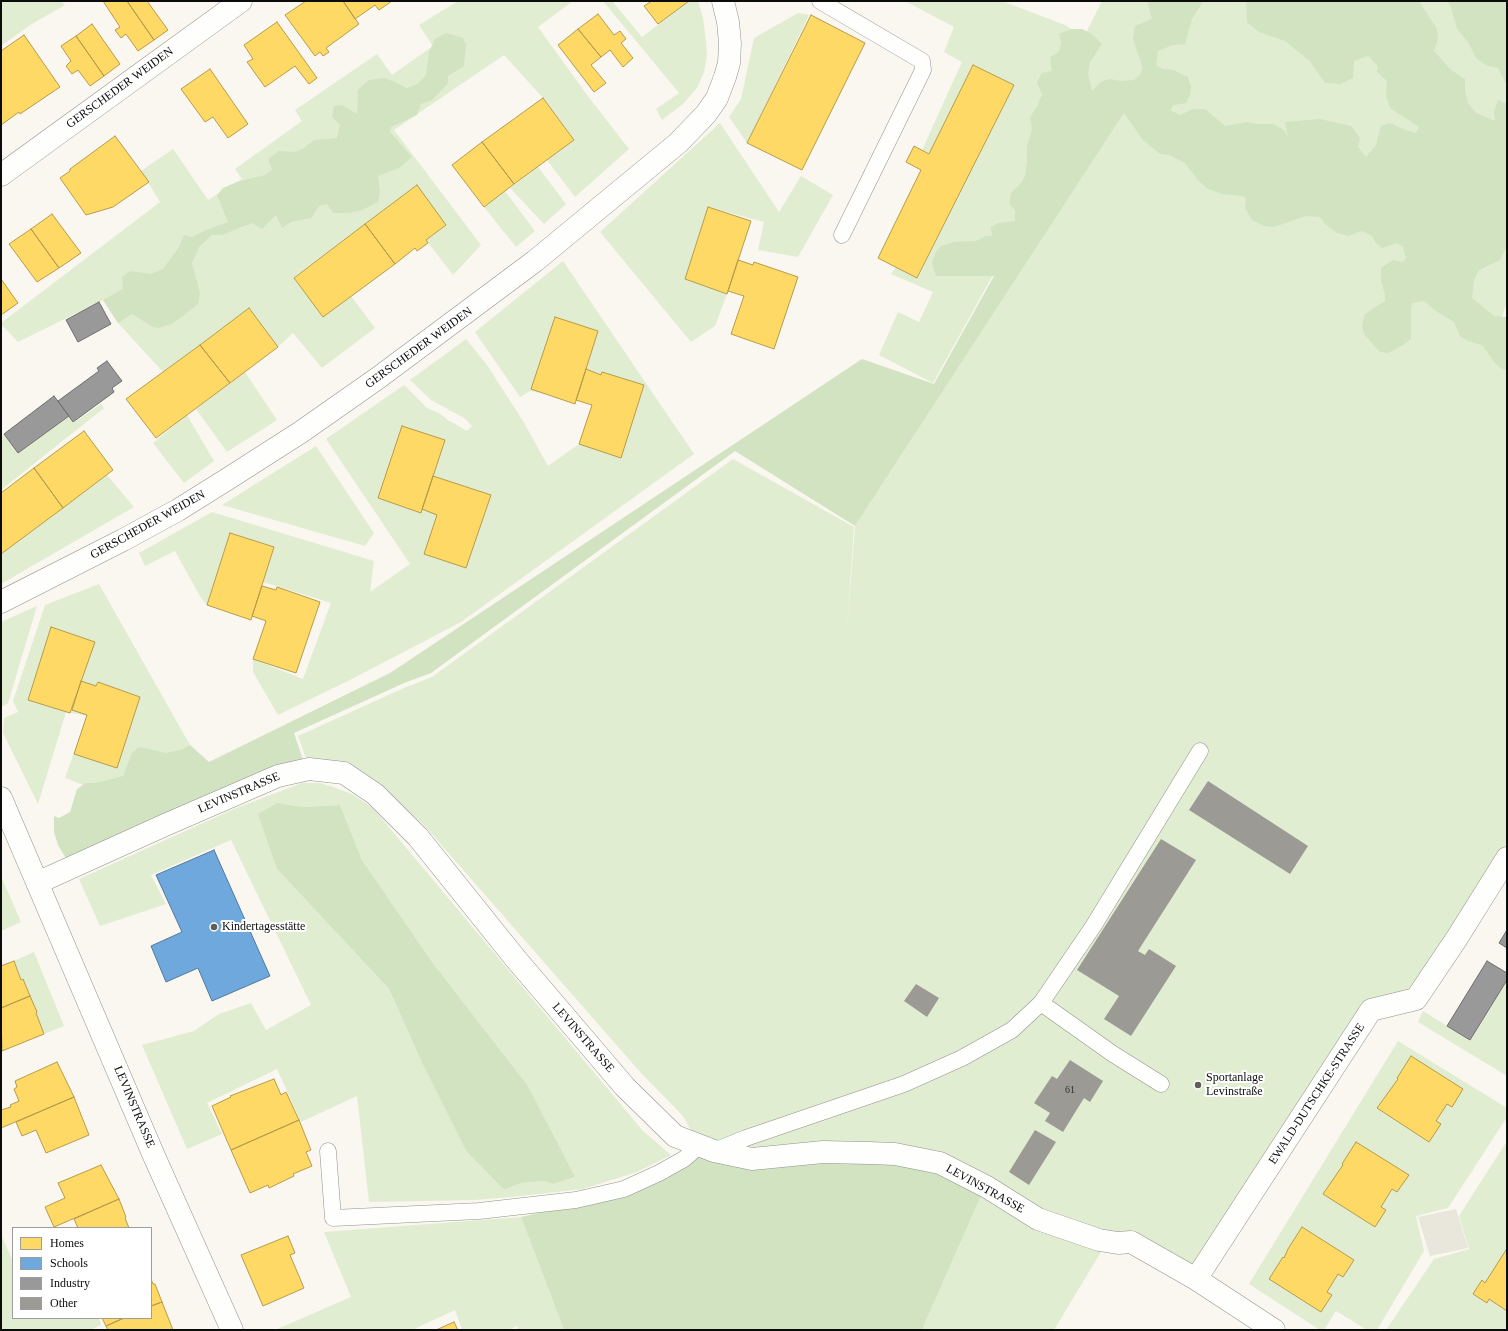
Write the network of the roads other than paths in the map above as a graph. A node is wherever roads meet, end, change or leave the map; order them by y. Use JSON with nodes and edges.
{"nodes":[{"id":1,"x":240,"y":1,"type":"edge"},
{"id":2,"x":820,"y":1,"type":"edge"},
{"id":3,"x":727,"y":2,"type":"edge"},
{"id":4,"x":1,"y":175,"type":"edge"},
{"id":5,"x":842,"y":235,"type":"dead end"},
{"id":6,"x":1,"y":602,"type":"edge"},
{"id":7,"x":1200,"y":751,"type":"dead end"},
{"id":8,"x":1,"y":798,"type":"edge"},
{"id":9,"x":1507,"y":858,"type":"edge"},
{"id":10,"x":37,"y":883,"type":"junction"},
{"id":11,"x":1041,"y":1003,"type":"junction"},
{"id":12,"x":1161,"y":1084,"type":"dead end"},
{"id":13,"x":706,"y":1148,"type":"junction"},
{"id":14,"x":328,"y":1151,"type":"dead end"},
{"id":15,"x":1196,"y":1279,"type":"junction"},
{"id":16,"x":232,"y":1330,"type":"edge"},
{"id":17,"x":1274,"y":1330,"type":"edge"}],
"edges":[{"from":1,"to":4,"type":"street","name":"GERSCHEDER WEIDEN"},
{"from":2,"to":5,"type":"lane"},
{"from":3,"to":6,"type":"street","name":"GERSCHEDER WEIDEN"},
{"from":7,"to":11,"type":"lane"},
{"from":8,"to":10,"type":"street","name":"LEVINSTRASSE"},
{"from":9,"to":15,"type":"street","name":"EWALD-DUTSCHKE-STRASSE"},
{"from":10,"to":13,"type":"street","name":"LEVINSTRASSE"},
{"from":10,"to":16,"type":"street","name":"LEVINSTRASSE"},
{"from":11,"to":12,"type":"lane"},
{"from":11,"to":13,"type":"lane"},
{"from":13,"to":14,"type":"lane"},
{"from":13,"to":15,"type":"street","name":"LEVINSTRASSE"},
{"from":15,"to":17,"type":"street"}]}
